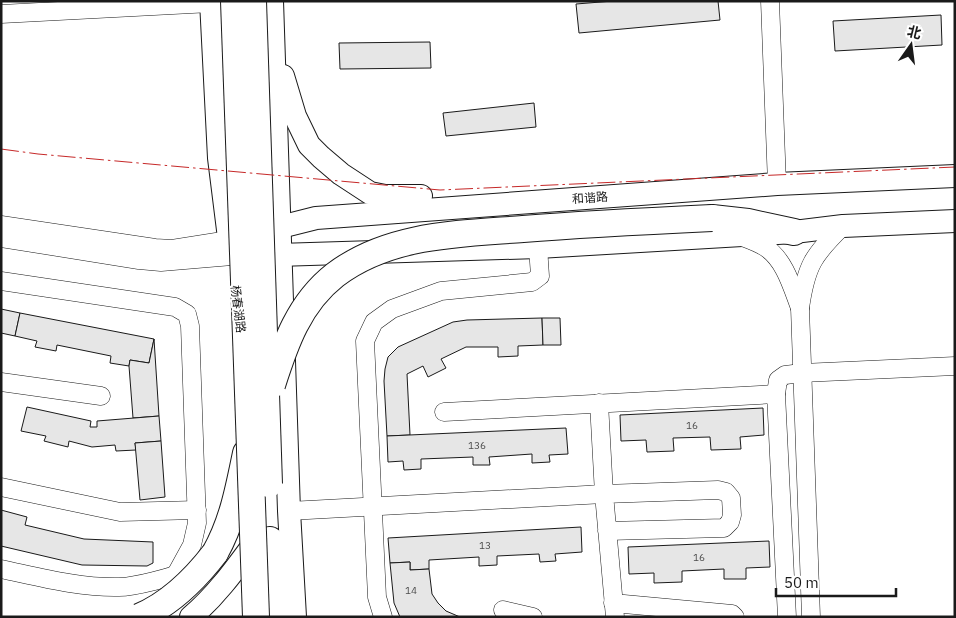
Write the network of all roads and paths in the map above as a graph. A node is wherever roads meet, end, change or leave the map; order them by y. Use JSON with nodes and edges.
{"nodes":[{"id":1,"x":50,"y":1,"type":"edge"},
{"id":2,"x":253,"y":1,"type":"edge"},
{"id":3,"x":272,"y":1,"type":"edge"},
{"id":4,"x":770,"y":1,"type":"edge"},
{"id":5,"x":219,"y":2,"type":"edge"},
{"id":6,"x":1,"y":4,"type":"edge"},
{"id":7,"x":1,"y":14,"type":"edge"},
{"id":8,"x":273,"y":46,"type":"junction"},
{"id":9,"x":955,"y":176,"type":"edge"},
{"id":10,"x":777,"y":184,"type":"junction"},
{"id":11,"x":470,"y":206,"type":"junction"},
{"id":12,"x":955,"y":221,"type":"edge"},
{"id":13,"x":1,"y":225,"type":"edge"},
{"id":14,"x":843,"y":226,"type":"junction"},
{"id":15,"x":280,"y":227,"type":"junction"},
{"id":16,"x":794,"y":232,"type":"junction"},
{"id":17,"x":739,"y":235,"type":"junction"},
{"id":18,"x":1,"y":238,"type":"edge"},
{"id":19,"x":538,"y":247,"type":"junction"},
{"id":20,"x":230,"y":248,"type":"junction"},
{"id":21,"x":280,"y":256,"type":"junction"},
{"id":22,"x":1,"y":281,"type":"edge"},
{"id":23,"x":800,"y":308,"type":"junction"},
{"id":24,"x":955,"y":366,"type":"edge"},
{"id":25,"x":802,"y":374,"type":"junction"},
{"id":26,"x":1,"y":382,"type":"edge"},
{"id":27,"x":776,"y":394,"type":"junction"},
{"id":28,"x":101,"y":396,"type":"dead end"},
{"id":29,"x":598,"y":403,"type":"junction"},
{"id":30,"x":266,"y":405,"type":"junction"},
{"id":31,"x":444,"y":412,"type":"dead end"},
{"id":32,"x":249,"y":438,"type":"junction"},
{"id":33,"x":1,"y":487,"type":"edge"},
{"id":34,"x":604,"y":494,"type":"junction"},
{"id":35,"x":372,"y":506,"type":"junction"},
{"id":36,"x":197,"y":510,"type":"junction"},
{"id":37,"x":289,"y":510,"type":"junction"},
{"id":38,"x":607,"y":531,"type":"junction"},
{"id":39,"x":256,"y":540,"type":"joint"},
{"id":40,"x":1,"y":569,"type":"edge"},
{"id":41,"x":175,"y":576,"type":"junction"},
{"id":42,"x":503,"y":610,"type":"dead end"},
{"id":43,"x":614,"y":610,"type":"edge"},
{"id":44,"x":139,"y":617,"type":"edge"},
{"id":45,"x":190,"y":617,"type":"edge"},
{"id":46,"x":256,"y":617,"type":"edge"},
{"id":47,"x":260,"y":617,"type":"edge"},
{"id":48,"x":274,"y":617,"type":"edge"},
{"id":49,"x":295,"y":617,"type":"edge"},
{"id":50,"x":383,"y":617,"type":"edge"},
{"id":51,"x":533,"y":617,"type":"edge"},
{"id":52,"x":735,"y":617,"type":"edge"},
{"id":53,"x":787,"y":617,"type":"edge"},
{"id":54,"x":811,"y":617,"type":"edge"}],
"edges":[{"from":1,"to":6,"type":"street"},
{"from":2,"to":30,"type":"highway","bridge":true},
{"from":3,"to":8,"type":"main road"},
{"from":4,"to":10,"type":"street"},
{"from":5,"to":7,"type":"street"},
{"from":5,"to":20,"type":"main road","name":"杨春湖路"},
{"from":5,"to":32,"type":"highway","bridge":true},
{"from":8,"to":11,"type":"main road"},
{"from":8,"to":15,"type":"main road"},
{"from":9,"to":10,"type":"main road","name":"和谐路"},
{"from":10,"to":11,"type":"main road","name":"和谐路"},
{"from":11,"to":15,"type":"main road","name":"和谐路"},
{"from":12,"to":14,"type":"main road"},
{"from":13,"to":20,"type":"street"},
{"from":14,"to":16,"type":"main road"},
{"from":14,"to":23,"type":"street"},
{"from":15,"to":20,"type":"main road","name":"和谐路"},
{"from":15,"to":21,"type":"main road"},
{"from":16,"to":17,"type":"main road"},
{"from":16,"to":30,"type":"highway","bridge":true},
{"from":17,"to":19,"type":"main road"},
{"from":17,"to":23,"type":"street"},
{"from":18,"to":20,"type":"street"},
{"from":19,"to":21,"type":"main road"},
{"from":19,"to":35,"type":"street"},
{"from":20,"to":21,"type":"main road"},
{"from":20,"to":47,"type":"main road","name":"杨春湖路"},
{"from":21,"to":37,"type":"main road"},
{"from":22,"to":36,"type":"street"},
{"from":23,"to":25,"type":"street"},
{"from":24,"to":25,"type":"street"},
{"from":25,"to":27,"type":"street"},
{"from":25,"to":54,"type":"street"},
{"from":26,"to":28,"type":"street"},
{"from":27,"to":29,"type":"street"},
{"from":27,"to":53,"type":"street"},
{"from":29,"to":31,"type":"street"},
{"from":29,"to":34,"type":"street"},
{"from":30,"to":48,"type":"highway","bridge":true},
{"from":32,"to":44,"type":"highway","bridge":true},
{"from":32,"to":46,"type":"highway","bridge":true},
{"from":33,"to":36,"type":"street"},
{"from":34,"to":35,"type":"street"},
{"from":34,"to":38,"type":"street"},
{"from":34,"to":38,"type":"street"},
{"from":35,"to":37,"type":"street"},
{"from":35,"to":50,"type":"street"},
{"from":36,"to":41,"type":"street"},
{"from":37,"to":49,"type":"main road"},
{"from":38,"to":43,"type":"street"},
{"from":39,"to":41,"type":"street"},
{"from":39,"to":45,"type":"main road"},
{"from":40,"to":41,"type":"street"},
{"from":42,"to":51,"type":"street"},
{"from":43,"to":52,"type":"street"}]}
